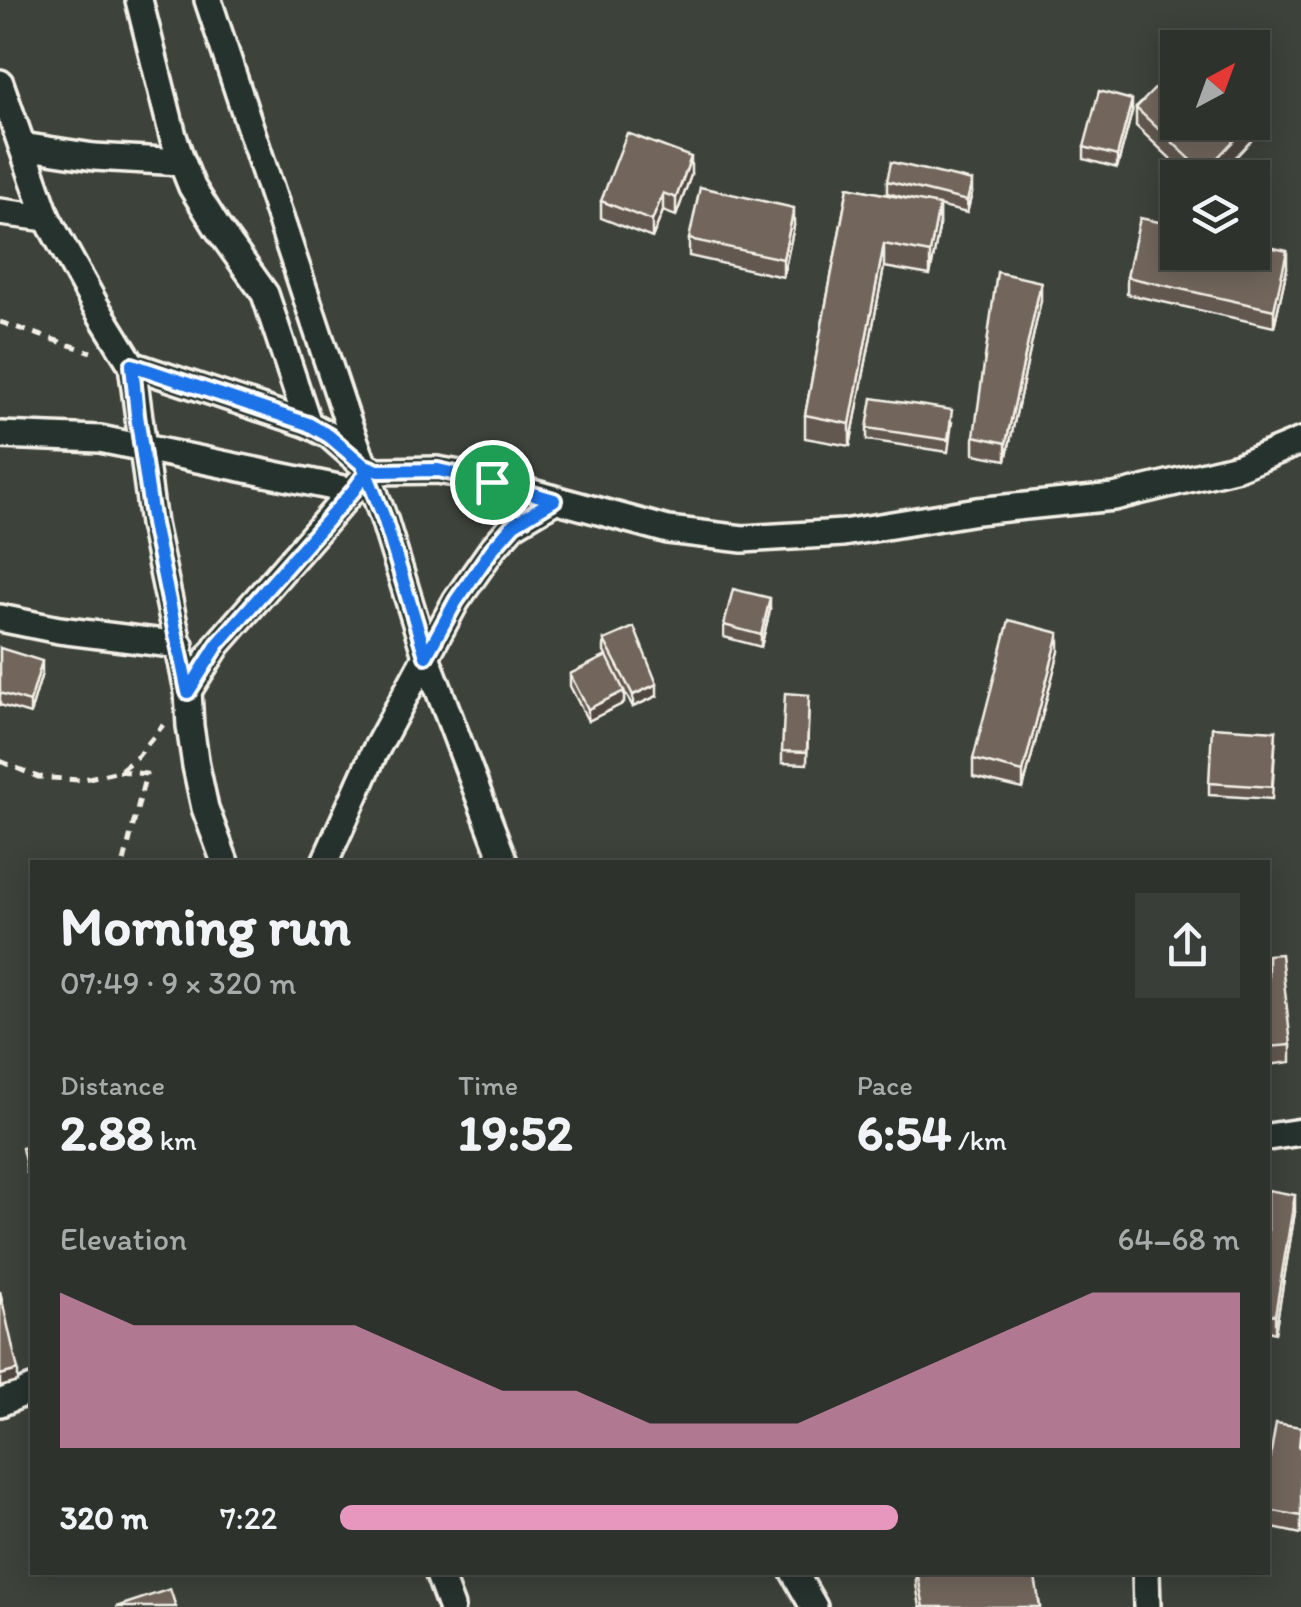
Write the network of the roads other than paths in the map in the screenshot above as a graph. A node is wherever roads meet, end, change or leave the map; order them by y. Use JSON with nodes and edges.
{"nodes":[{"id":1,"x":139,"y":0,"type":"edge"},
{"id":2,"x":208,"y":0,"type":"edge"},
{"id":3,"x":0,"y":83,"type":"edge"},
{"id":4,"x":22,"y":146,"type":"junction"},
{"id":5,"x":182,"y":162,"type":"junction"},
{"id":6,"x":0,"y":212,"type":"edge"},
{"id":7,"x":47,"y":218,"type":"junction"},
{"id":8,"x":132,"y":365,"type":"junction"},
{"id":9,"x":308,"y":424,"type":"junction"},
{"id":10,"x":0,"y":435,"type":"edge"},
{"id":11,"x":1301,"y":441,"type":"edge"},
{"id":12,"x":142,"y":447,"type":"junction"},
{"id":13,"x":360,"y":476,"type":"junction"},
{"id":14,"x":554,"y":500,"type":"junction"},
{"id":15,"x":0,"y":618,"type":"edge"},
{"id":16,"x":180,"y":645,"type":"junction"},
{"id":17,"x":426,"y":656,"type":"junction"},
{"id":18,"x":188,"y":692,"type":"junction"},
{"id":19,"x":224,"y":860,"type":"edge"},
{"id":20,"x":326,"y":860,"type":"edge"},
{"id":21,"x":503,"y":860,"type":"edge"},
{"id":22,"x":1301,"y":1132,"type":"edge"},
{"id":23,"x":1270,"y":1138,"type":"edge"},
{"id":24,"x":30,"y":1390,"type":"edge"},
{"id":25,"x":0,"y":1403,"type":"edge"},
{"id":26,"x":439,"y":1575,"type":"edge"},
{"id":27,"x":796,"y":1575,"type":"edge"},
{"id":28,"x":1146,"y":1575,"type":"edge"},
{"id":29,"x":452,"y":1607,"type":"edge"},
{"id":30,"x":814,"y":1607,"type":"edge"},
{"id":31,"x":1147,"y":1607,"type":"edge"}],
"edges":[{"from":1,"to":5,"type":"street"},
{"from":2,"to":13,"type":"street"},
{"from":3,"to":4,"type":"street"},
{"from":4,"to":5,"type":"street"},
{"from":4,"to":7,"type":"street"},
{"from":5,"to":9,"type":"street"},
{"from":6,"to":7,"type":"street"},
{"from":7,"to":8,"type":"street"},
{"from":8,"to":9,"type":"street"},
{"from":8,"to":12,"type":"street"},
{"from":9,"to":13,"type":"street"},
{"from":10,"to":12,"type":"street"},
{"from":11,"to":14,"type":"street"},
{"from":12,"to":13,"type":"street"},
{"from":12,"to":16,"type":"street"},
{"from":13,"to":14,"type":"street"},
{"from":13,"to":17,"type":"street"},
{"from":13,"to":18,"type":"street"},
{"from":14,"to":17,"type":"street"},
{"from":15,"to":16,"type":"street"},
{"from":16,"to":18,"type":"street"},
{"from":17,"to":20,"type":"street"},
{"from":17,"to":21,"type":"street"},
{"from":18,"to":19,"type":"street"},
{"from":22,"to":23,"type":"street"},
{"from":24,"to":25,"type":"street"},
{"from":26,"to":29,"type":"street"},
{"from":27,"to":30,"type":"street"},
{"from":28,"to":31,"type":"street"}]}
